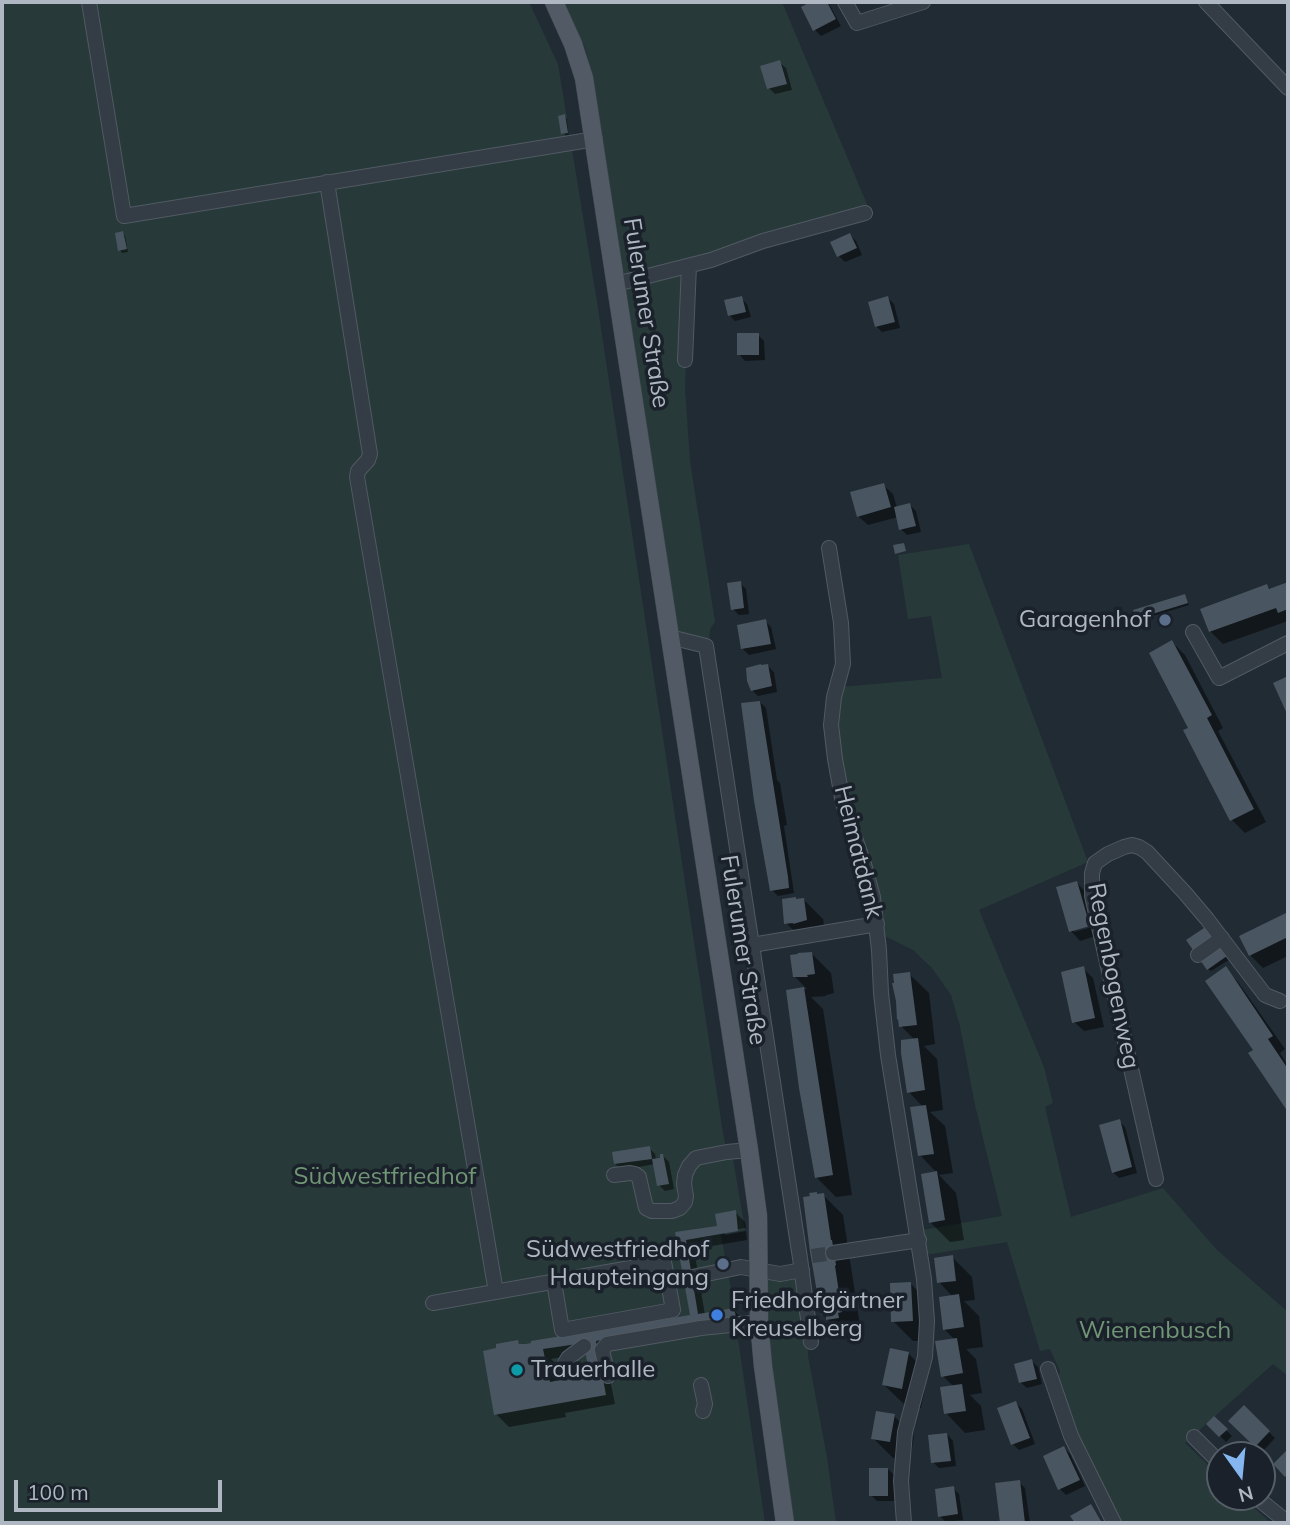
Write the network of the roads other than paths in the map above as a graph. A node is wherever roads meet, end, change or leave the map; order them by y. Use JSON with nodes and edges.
{"nodes":[{"id":1,"x":89,"y":2,"type":"edge"},
{"id":2,"x":554,"y":2,"type":"edge"},
{"id":3,"x":845,"y":2,"type":"edge"},
{"id":4,"x":923,"y":2,"type":"edge"},
{"id":5,"x":1206,"y":2,"type":"edge"},
{"id":6,"x":1288,"y":88,"type":"edge"},
{"id":7,"x":595,"y":139,"type":"junction"},
{"id":8,"x":327,"y":182,"type":"junction"},
{"id":9,"x":865,"y":213,"type":"dead end"},
{"id":10,"x":690,"y":266,"type":"junction"},
{"id":11,"x":616,"y":284,"type":"junction"},
{"id":12,"x":685,"y":359,"type":"dead end"},
{"id":13,"x":829,"y":548,"type":"dead end"},
{"id":14,"x":1193,"y":632,"type":"dead end"},
{"id":15,"x":670,"y":637,"type":"junction"},
{"id":16,"x":1288,"y":643,"type":"edge"},
{"id":17,"x":877,"y":925,"type":"junction"},
{"id":18,"x":1222,"y":938,"type":"junction"},
{"id":19,"x":752,"y":945,"type":"junction"},
{"id":20,"x":1198,"y":955,"type":"dead end"},
{"id":21,"x":1284,"y":1000,"type":"edge"},
{"id":22,"x":749,"y":1150,"type":"junction"},
{"id":23,"x":614,"y":1175,"type":"dead end"},
{"id":24,"x":1156,"y":1179,"type":"dead end"},
{"id":25,"x":919,"y":1240,"type":"junction"},
{"id":26,"x":833,"y":1253,"type":"tunnel mouth"},
{"id":27,"x":805,"y":1261,"type":"junction"},
{"id":28,"x":760,"y":1270,"type":"junction"},
{"id":29,"x":554,"y":1282,"type":"junction"},
{"id":30,"x":668,"y":1282,"type":"junction"},
{"id":31,"x":496,"y":1292,"type":"junction"},
{"id":32,"x":433,"y":1303,"type":"dead end"},
{"id":33,"x":759,"y":1322,"type":"junction"},
{"id":34,"x":810,"y":1336,"type":"dead end"},
{"id":35,"x":596,"y":1345,"type":"junction"},
{"id":36,"x":1048,"y":1368,"type":"dead end"},
{"id":37,"x":565,"y":1374,"type":"dead end"},
{"id":38,"x":608,"y":1376,"type":"dead end"},
{"id":39,"x":701,"y":1385,"type":"dead end"},
{"id":40,"x":703,"y":1411,"type":"dead end"},
{"id":41,"x":1194,"y":1437,"type":"dead end"},
{"id":42,"x":1206,"y":1449,"type":"edge"},
{"id":43,"x":1273,"y":1511,"type":"edge"},
{"id":44,"x":785,"y":1523,"type":"edge"},
{"id":45,"x":904,"y":1523,"type":"edge"},
{"id":46,"x":1114,"y":1523,"type":"edge"},
{"id":47,"x":1288,"y":1523,"type":"edge"}],
"edges":[{"from":1,"to":8,"type":"street"},
{"from":2,"to":7,"type":"main road","name":"Fulerumer Straße"},
{"from":3,"to":4,"type":"street"},
{"from":5,"to":6,"type":"street"},
{"from":7,"to":8,"type":"street"},
{"from":7,"to":11,"type":"main road","name":"Fulerumer Straße"},
{"from":8,"to":31,"type":"street"},
{"from":9,"to":10,"type":"street"},
{"from":10,"to":11,"type":"street"},
{"from":10,"to":12,"type":"street"},
{"from":11,"to":15,"type":"main road","name":"Fulerumer Straße"},
{"from":13,"to":17,"type":"street","name":"Heimatdank"},
{"from":14,"to":16,"type":"street"},
{"from":15,"to":19,"type":"street","name":"Fulerumer Straße"},
{"from":15,"to":22,"type":"main road","name":"Fulerumer Straße"},
{"from":17,"to":19,"type":"street","name":"Fulerumer Straße"},
{"from":17,"to":25,"type":"street","name":"Heimatdank"},
{"from":18,"to":20,"type":"street"},
{"from":18,"to":21,"type":"street","name":"Regenbogenweg"},
{"from":18,"to":24,"type":"street","name":"Regenbogenweg"},
{"from":19,"to":27,"type":"street","name":"Fulerumer Straße"},
{"from":22,"to":23,"type":"street"},
{"from":22,"to":28,"type":"main road","name":"Fulerumer Straße"},
{"from":25,"to":26,"type":"street"},
{"from":25,"to":45,"type":"street","name":"Heimatdank"},
{"from":27,"to":28,"type":"street"},
{"from":27,"to":34,"type":"street","name":"Fulerumer Straße"},
{"from":28,"to":30,"type":"street"},
{"from":28,"to":33,"type":"main road","name":"Fulerumer Straße"},
{"from":29,"to":30,"type":"street"},
{"from":29,"to":30,"type":"street"},
{"from":29,"to":31,"type":"street"},
{"from":31,"to":32,"type":"street"},
{"from":33,"to":35,"type":"street"},
{"from":33,"to":44,"type":"main road","name":"Fulerumer Straße"},
{"from":35,"to":37,"type":"street"},
{"from":35,"to":38,"type":"street"},
{"from":36,"to":46,"type":"street"},
{"from":39,"to":40,"type":"street"},
{"from":41,"to":42,"type":"street"},
{"from":43,"to":47,"type":"street"}]}
